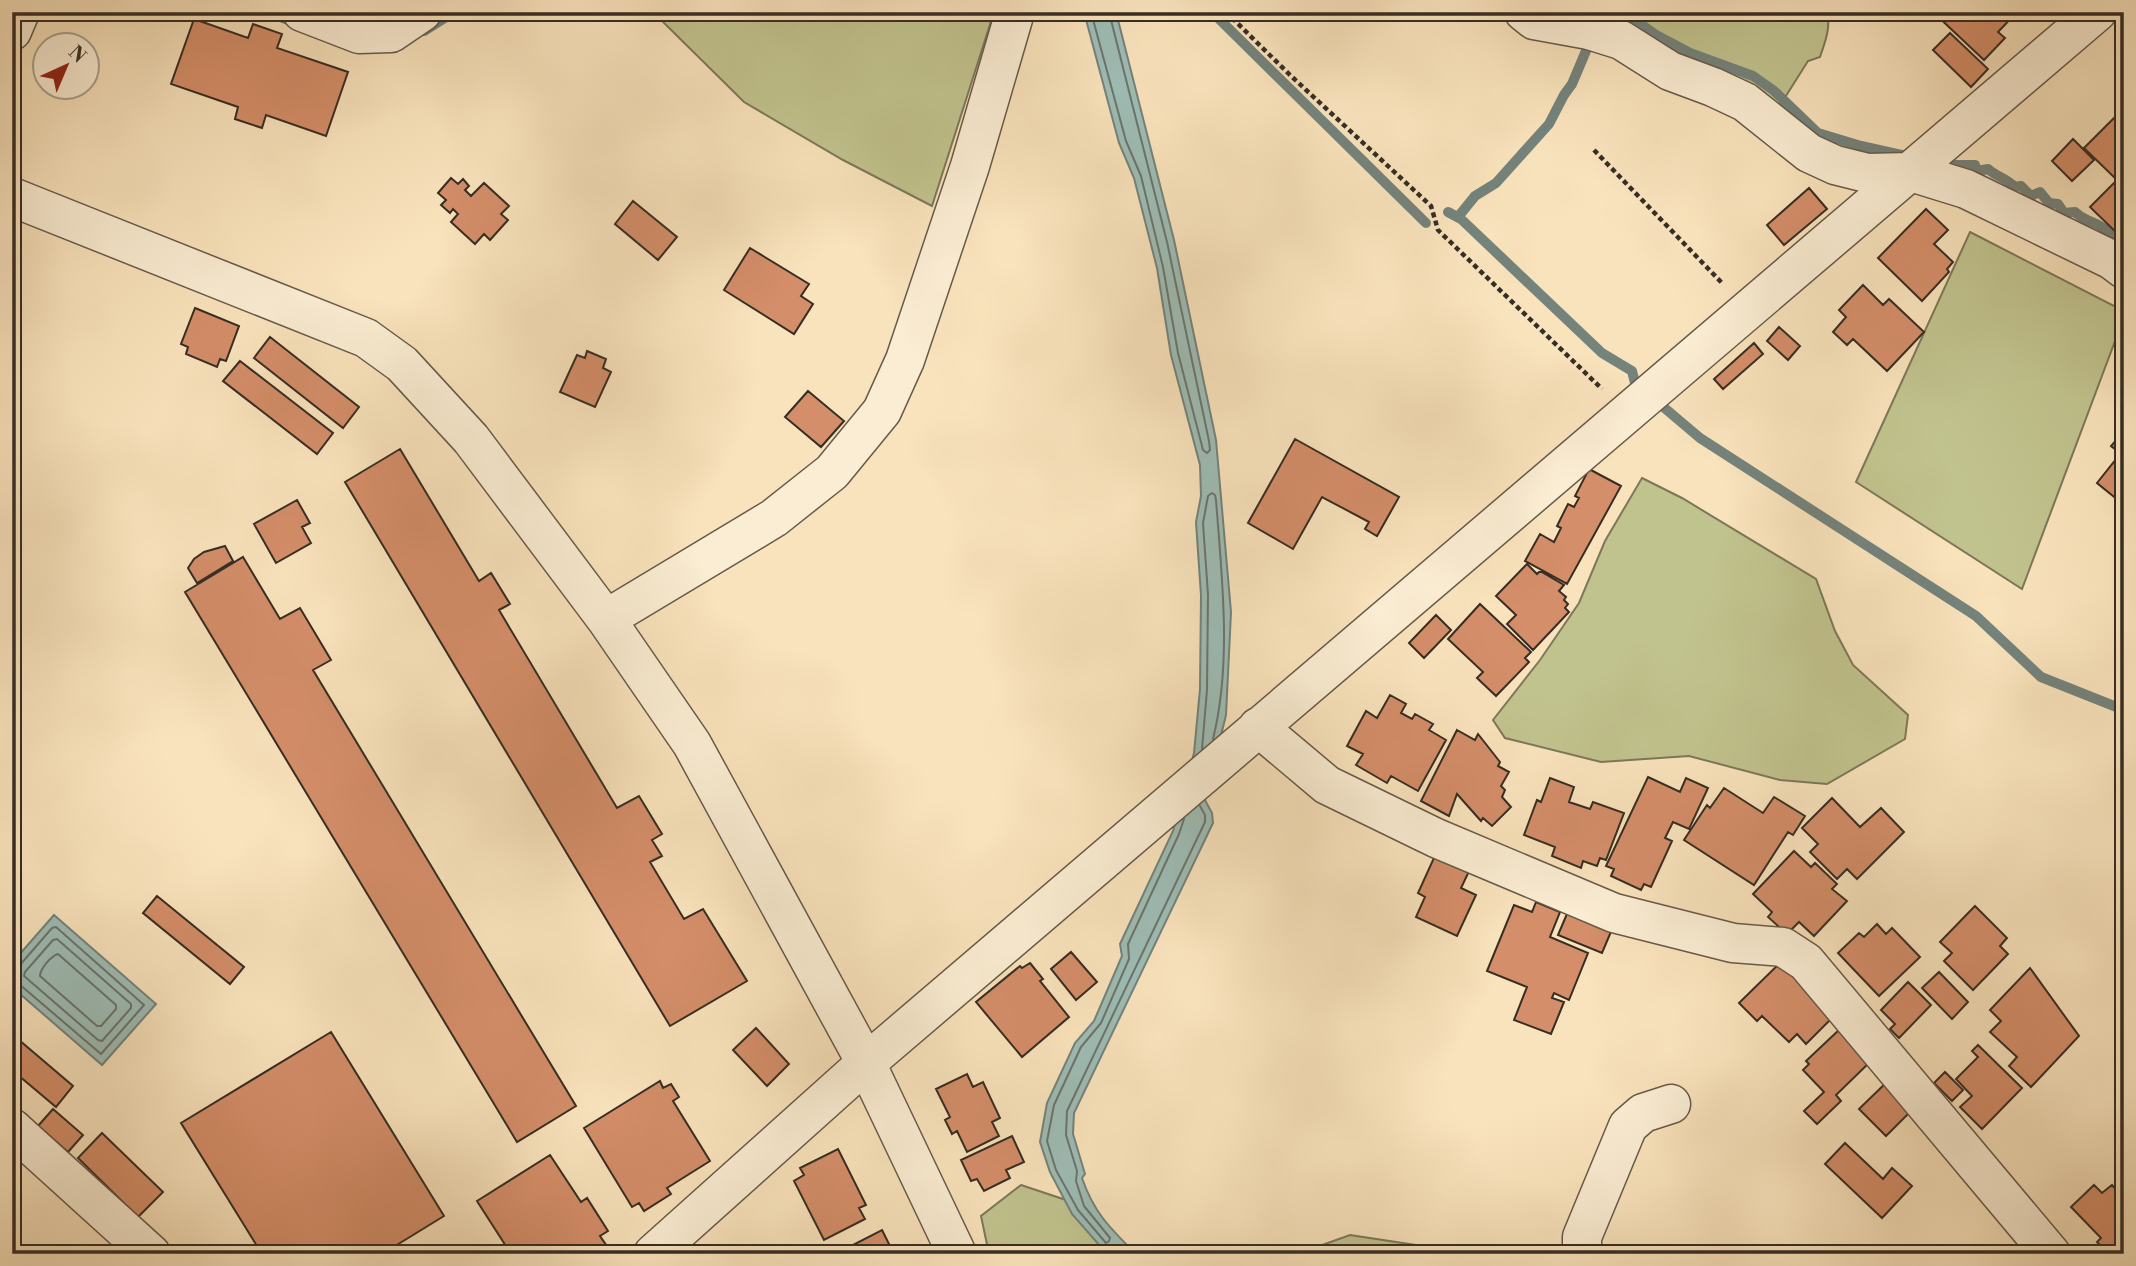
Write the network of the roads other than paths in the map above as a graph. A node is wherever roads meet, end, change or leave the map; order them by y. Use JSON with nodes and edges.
{"nodes":[{"id":1,"x":20,"y":12,"type":"edge"},
{"id":2,"x":302,"y":12,"type":"edge"},
{"id":3,"x":422,"y":12,"type":"edge"},
{"id":4,"x":1014,"y":12,"type":"edge"},
{"id":5,"x":1524,"y":12,"type":"edge"},
{"id":6,"x":2097,"y":12,"type":"edge"},
{"id":7,"x":12,"y":31,"type":"edge"},
{"id":8,"x":1911,"y":172,"type":"junction"},
{"id":9,"x":12,"y":197,"type":"edge"},
{"id":10,"x":2124,"y":269,"type":"edge"},
{"id":11,"x":606,"y":619,"type":"junction"},
{"id":12,"x":1258,"y":727,"type":"junction"},
{"id":13,"x":866,"y":1063,"type":"junction"},
{"id":14,"x":1671,"y":1104,"type":"dead end"},
{"id":15,"x":12,"y":1128,"type":"edge"},
{"id":16,"x":151,"y":1254,"type":"edge"},
{"id":17,"x":653,"y":1254,"type":"edge"},
{"id":18,"x":957,"y":1254,"type":"edge"},
{"id":19,"x":1582,"y":1254,"type":"edge"},
{"id":20,"x":2052,"y":1254,"type":"edge"}],
"edges":[{"from":1,"to":7,"type":"street"},
{"from":2,"to":3,"type":"street"},
{"from":4,"to":11,"type":"street"},
{"from":5,"to":8,"type":"street"},
{"from":6,"to":8,"type":"street"},
{"from":8,"to":10,"type":"street"},
{"from":8,"to":12,"type":"street"},
{"from":9,"to":11,"type":"street"},
{"from":11,"to":13,"type":"street"},
{"from":12,"to":13,"type":"street"},
{"from":12,"to":20,"type":"street"},
{"from":13,"to":17,"type":"street"},
{"from":13,"to":18,"type":"street"},
{"from":14,"to":19,"type":"street"},
{"from":15,"to":16,"type":"street"}]}
